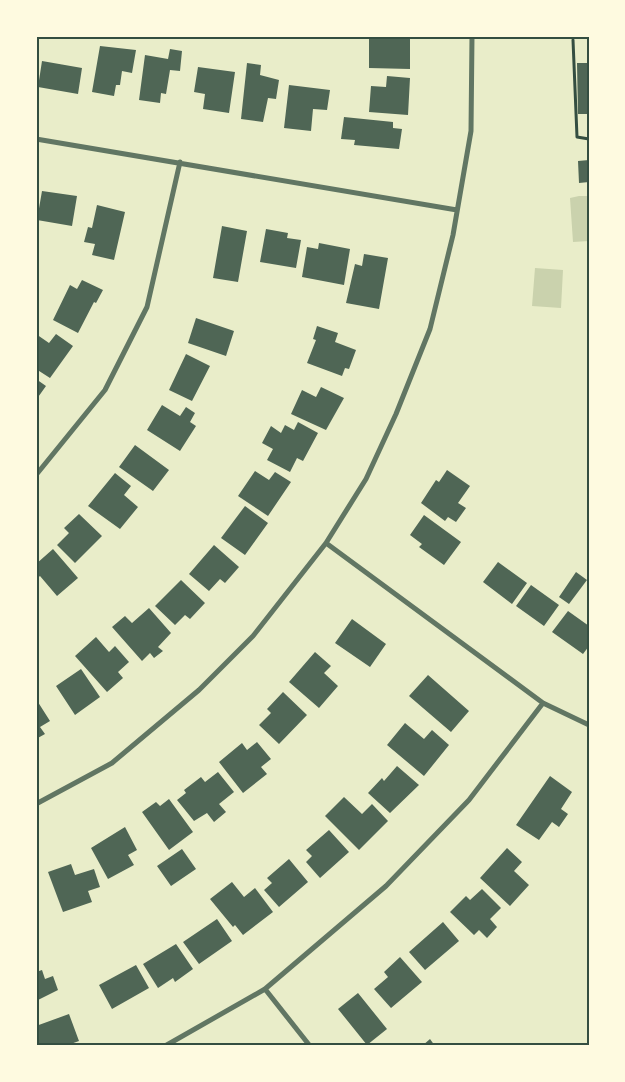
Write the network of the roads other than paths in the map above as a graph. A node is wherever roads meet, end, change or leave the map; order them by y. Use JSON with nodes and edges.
{"nodes":[{"id":1,"x":472,"y":36,"type":"edge"},
{"id":2,"x":36,"y":139,"type":"edge"},
{"id":3,"x":180,"y":162,"type":"junction"},
{"id":4,"x":457,"y":210,"type":"junction"},
{"id":5,"x":36,"y":475,"type":"edge"},
{"id":6,"x":326,"y":543,"type":"junction"},
{"id":7,"x":542,"y":703,"type":"junction"},
{"id":8,"x":589,"y":725,"type":"edge"},
{"id":9,"x":36,"y":804,"type":"edge"},
{"id":10,"x":265,"y":989,"type":"junction"},
{"id":11,"x":165,"y":1046,"type":"edge"},
{"id":12,"x":310,"y":1046,"type":"edge"}],
"edges":[{"from":1,"to":4,"type":"street"},
{"from":2,"to":3,"type":"street"},
{"from":3,"to":4,"type":"street"},
{"from":3,"to":5,"type":"street"},
{"from":4,"to":6,"type":"street"},
{"from":6,"to":7,"type":"street"},
{"from":6,"to":9,"type":"street"},
{"from":7,"to":8,"type":"street"},
{"from":7,"to":10,"type":"street"},
{"from":10,"to":11,"type":"street"},
{"from":10,"to":12,"type":"street"}]}
